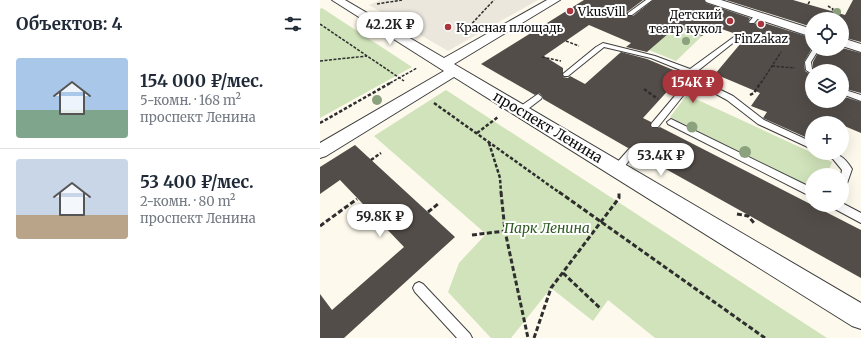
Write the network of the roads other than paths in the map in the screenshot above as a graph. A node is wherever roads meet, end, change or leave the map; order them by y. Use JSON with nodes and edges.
{"nodes":[{"id":1,"x":555,"y":0,"type":"edge"},
{"id":2,"x":649,"y":0,"type":"edge"},
{"id":3,"x":710,"y":0,"type":"edge"},
{"id":4,"x":348,"y":3,"type":"edge"},
{"id":5,"x":630,"y":14,"type":"dead end"},
{"id":6,"x":805,"y":30,"type":"edge"},
{"id":7,"x":740,"y":35,"type":"dead end"},
{"id":8,"x":849,"y":44,"type":"edge"},
{"id":9,"x":861,"y":48,"type":"edge"},
{"id":10,"x":449,"y":68,"type":"junction"},
{"id":11,"x":566,"y":74,"type":"dead end"},
{"id":12,"x":692,"y":76,"type":"junction"},
{"id":13,"x":849,"y":94,"type":"edge"},
{"id":14,"x":538,"y":97,"type":"dead end"},
{"id":15,"x":861,"y":98,"type":"edge"},
{"id":16,"x":521,"y":110,"type":"junction"},
{"id":17,"x":671,"y":122,"type":"dead end"},
{"id":18,"x":655,"y":125,"type":"dead end"},
{"id":19,"x":805,"y":143,"type":"edge"},
{"id":20,"x":633,"y":150,"type":"dead end"},
{"id":21,"x":320,"y":151,"type":"edge"},
{"id":22,"x":839,"y":160,"type":"edge"},
{"id":23,"x":846,"y":168,"type":"edge"},
{"id":24,"x":617,"y":169,"type":"junction"},
{"id":25,"x":805,"y":189,"type":"edge"},
{"id":26,"x":849,"y":212,"type":"edge"},
{"id":27,"x":861,"y":218,"type":"edge"},
{"id":28,"x":419,"y":288,"type":"dead end"},
{"id":29,"x":861,"y":317,"type":"edge"},
{"id":30,"x":466,"y":338,"type":"edge"}],
"edges":[{"from":1,"to":10,"type":"street"},
{"from":2,"to":5,"type":"lane"},
{"from":3,"to":6,"type":"street"},
{"from":4,"to":10,"type":"street","name":"проспект Ленина"},
{"from":7,"to":12,"type":"lane"},
{"from":8,"to":9,"type":"street"},
{"from":10,"to":16,"type":"street","name":"проспект Ленина"},
{"from":10,"to":21,"type":"street"},
{"from":11,"to":12,"type":"lane"},
{"from":12,"to":18,"type":"lane"},
{"from":12,"to":19,"type":"lane"},
{"from":13,"to":15,"type":"lane"},
{"from":14,"to":16,"type":"lane"},
{"from":16,"to":24,"type":"street","name":"проспект Ленина"},
{"from":17,"to":25,"type":"lane"},
{"from":20,"to":24,"type":"lane"},
{"from":22,"to":23,"type":"lane"},
{"from":24,"to":29,"type":"street","name":"проспект Ленина"},
{"from":26,"to":27,"type":"lane"},
{"from":28,"to":30,"type":"lane"}]}
